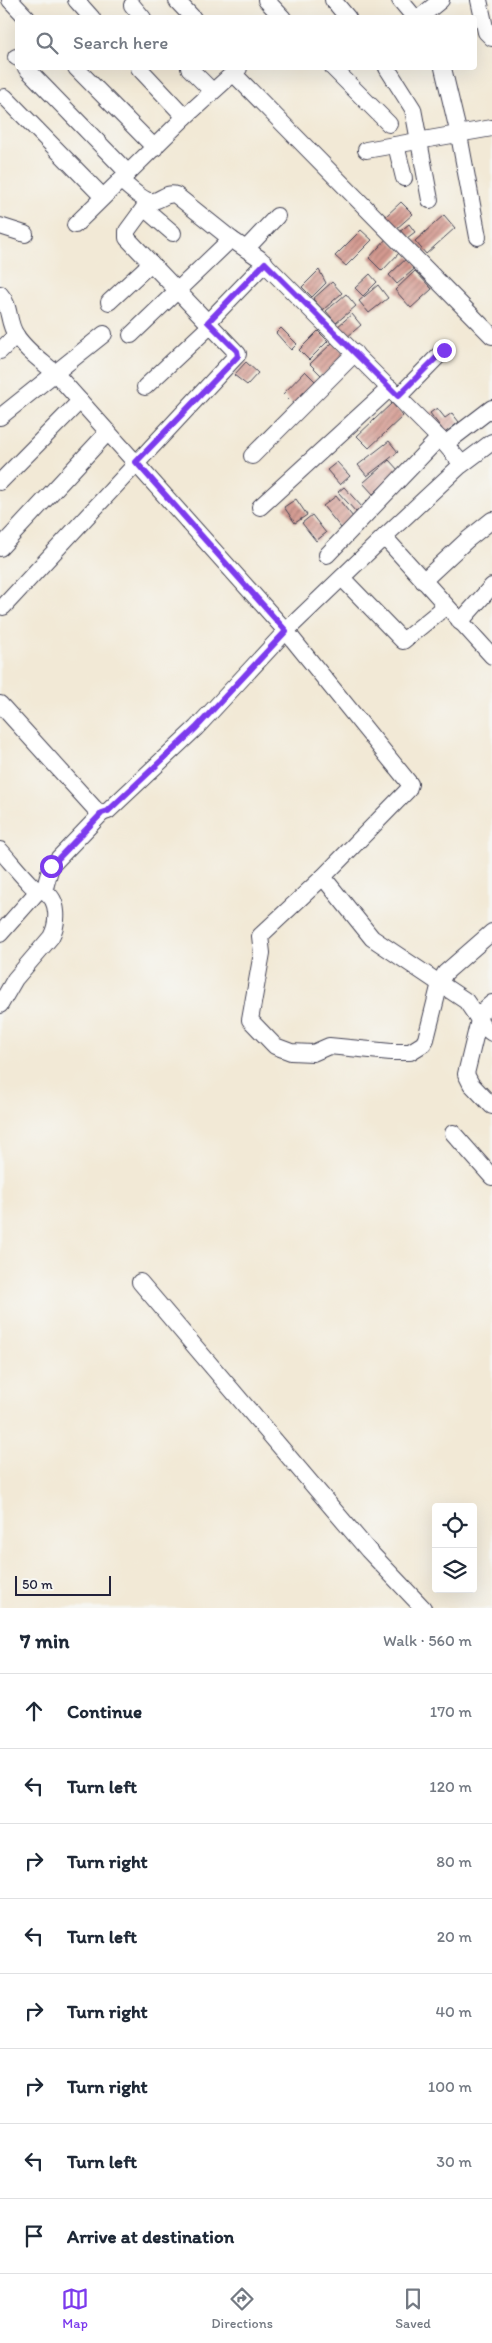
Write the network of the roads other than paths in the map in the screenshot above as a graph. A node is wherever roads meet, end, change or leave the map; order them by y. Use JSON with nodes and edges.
{"nodes":[{"id":1,"x":10,"y":0,"type":"edge"},
{"id":2,"x":76,"y":0,"type":"edge"},
{"id":3,"x":177,"y":0,"type":"edge"},
{"id":4,"x":333,"y":0,"type":"edge"},
{"id":5,"x":400,"y":0,"type":"edge"},
{"id":6,"x":441,"y":0,"type":"edge"},
{"id":7,"x":479,"y":0,"type":"edge"},
{"id":8,"x":132,"y":5,"type":"dead end"},
{"id":9,"x":24,"y":15,"type":"edge"},
{"id":10,"x":89,"y":15,"type":"edge"},
{"id":11,"x":140,"y":15,"type":"edge"},
{"id":12,"x":190,"y":15,"type":"edge"},
{"id":13,"x":346,"y":15,"type":"edge"},
{"id":14,"x":412,"y":15,"type":"edge"},
{"id":15,"x":423,"y":15,"type":"edge"},
{"id":16,"x":492,"y":38,"type":"edge"},
{"id":17,"x":28,"y":70,"type":"edge"},
{"id":18,"x":78,"y":70,"type":"edge"},
{"id":19,"x":141,"y":70,"type":"edge"},
{"id":20,"x":191,"y":70,"type":"edge"},
{"id":21,"x":236,"y":70,"type":"edge"},
{"id":22,"x":335,"y":70,"type":"edge"},
{"id":23,"x":388,"y":70,"type":"edge"},
{"id":24,"x":443,"y":70,"type":"edge"},
{"id":25,"x":212,"y":92,"type":"junction"},
{"id":26,"x":5,"y":97,"type":"dead end"},
{"id":27,"x":185,"y":117,"type":"junction"},
{"id":28,"x":389,"y":124,"type":"dead end"},
{"id":29,"x":492,"y":128,"type":"edge"},
{"id":30,"x":459,"y":135,"type":"junction"},
{"id":31,"x":419,"y":141,"type":"junction"},
{"id":32,"x":396,"y":145,"type":"junction"},
{"id":33,"x":155,"y":148,"type":"junction"},
{"id":34,"x":366,"y":150,"type":"dead end"},
{"id":35,"x":124,"y":177,"type":"junction"},
{"id":36,"x":404,"y":178,"type":"dead end"},
{"id":37,"x":103,"y":197,"type":"junction"},
{"id":38,"x":430,"y":200,"type":"dead end"},
{"id":39,"x":146,"y":205,"type":"junction"},
{"id":40,"x":277,"y":216,"type":"dead end"},
{"id":41,"x":74,"y":225,"type":"dead end"},
{"id":42,"x":0,"y":226,"type":"edge"},
{"id":43,"x":173,"y":233,"type":"dead end"},
{"id":44,"x":25,"y":234,"type":"dead end"},
{"id":45,"x":478,"y":237,"type":"dead end"},
{"id":46,"x":231,"y":239,"type":"junction"},
{"id":47,"x":246,"y":249,"type":"junction"},
{"id":48,"x":151,"y":263,"type":"junction"},
{"id":49,"x":265,"y":263,"type":"junction"},
{"id":50,"x":177,"y":290,"type":"junction"},
{"id":51,"x":0,"y":294,"type":"edge"},
{"id":52,"x":109,"y":302,"type":"dead end"},
{"id":53,"x":210,"y":324,"type":"junction"},
{"id":54,"x":104,"y":334,"type":"dead end"},
{"id":55,"x":16,"y":335,"type":"junction"},
{"id":56,"x":131,"y":335,"type":"dead end"},
{"id":57,"x":492,"y":336,"type":"edge"},
{"id":58,"x":444,"y":350,"type":"dead end"},
{"id":59,"x":0,"y":351,"type":"edge"},
{"id":60,"x":355,"y":353,"type":"junction"},
{"id":61,"x":56,"y":374,"type":"junction"},
{"id":62,"x":145,"y":387,"type":"dead end"},
{"id":63,"x":394,"y":392,"type":"junction"},
{"id":64,"x":80,"y":401,"type":"junction"},
{"id":65,"x":492,"y":408,"type":"edge"},
{"id":66,"x":0,"y":417,"type":"edge"},
{"id":67,"x":108,"y":432,"type":"junction"},
{"id":68,"x":442,"y":441,"type":"junction"},
{"id":69,"x":492,"y":442,"type":"edge"},
{"id":70,"x":252,"y":456,"type":"dead end"},
{"id":71,"x":136,"y":462,"type":"junction"},
{"id":72,"x":462,"y":464,"type":"junction"},
{"id":73,"x":0,"y":482,"type":"edge"},
{"id":74,"x":260,"y":507,"type":"dead end"},
{"id":75,"x":492,"y":520,"type":"edge"},
{"id":76,"x":386,"y":535,"type":"junction"},
{"id":77,"x":0,"y":548,"type":"edge"},
{"id":78,"x":327,"y":555,"type":"dead end"},
{"id":79,"x":342,"y":578,"type":"junction"},
{"id":80,"x":423,"y":581,"type":"junction"},
{"id":81,"x":492,"y":586,"type":"edge"},
{"id":82,"x":446,"y":606,"type":"junction"},
{"id":83,"x":3,"y":607,"type":"dead end"},
{"id":84,"x":460,"y":622,"type":"junction"},
{"id":85,"x":286,"y":631,"type":"junction"},
{"id":86,"x":492,"y":656,"type":"edge"},
{"id":87,"x":0,"y":704,"type":"edge"},
{"id":88,"x":102,"y":813,"type":"junction"},
{"id":89,"x":2,"y":855,"type":"edge"},
{"id":90,"x":323,"y":877,"type":"junction"},
{"id":91,"x":42,"y":890,"type":"junction"},
{"id":92,"x":492,"y":932,"type":"edge"},
{"id":93,"x":0,"y":934,"type":"edge"},
{"id":94,"x":440,"y":983,"type":"junction"},
{"id":95,"x":492,"y":1003,"type":"edge"},
{"id":96,"x":0,"y":1005,"type":"edge"},
{"id":97,"x":478,"y":1018,"type":"junction"},
{"id":98,"x":492,"y":1033,"type":"edge"},
{"id":99,"x":492,"y":1106,"type":"edge"},
{"id":100,"x":453,"y":1133,"type":"dead end"},
{"id":101,"x":492,"y":1177,"type":"edge"},
{"id":102,"x":140,"y":1282,"type":"dead end"},
{"id":103,"x":422,"y":1608,"type":"edge"}],
"edges":[{"from":1,"to":9,"type":"street"},
{"from":2,"to":10,"type":"street"},
{"from":3,"to":12,"type":"street"},
{"from":4,"to":13,"type":"street"},
{"from":5,"to":14,"type":"street"},
{"from":6,"to":15,"type":"street"},
{"from":7,"to":16,"type":"street"},
{"from":8,"to":11,"type":"street"},
{"from":17,"to":35,"type":"street"},
{"from":18,"to":33,"type":"street"},
{"from":19,"to":27,"type":"street"},
{"from":20,"to":25,"type":"street"},
{"from":21,"to":25,"type":"street"},
{"from":21,"to":57,"type":"street"},
{"from":22,"to":28,"type":"street"},
{"from":23,"to":31,"type":"street"},
{"from":24,"to":30,"type":"street"},
{"from":25,"to":27,"type":"street"},
{"from":26,"to":37,"type":"street"},
{"from":27,"to":33,"type":"street"},
{"from":29,"to":30,"type":"street"},
{"from":30,"to":31,"type":"street"},
{"from":30,"to":45,"type":"street"},
{"from":31,"to":32,"type":"street"},
{"from":31,"to":38,"type":"street"},
{"from":32,"to":34,"type":"street"},
{"from":32,"to":36,"type":"street"},
{"from":33,"to":35,"type":"street"},
{"from":35,"to":37,"type":"street"},
{"from":35,"to":39,"type":"street"},
{"from":37,"to":41,"type":"street"},
{"from":39,"to":43,"type":"street"},
{"from":39,"to":46,"type":"street"},
{"from":39,"to":48,"type":"street"},
{"from":40,"to":47,"type":"street"},
{"from":42,"to":44,"type":"street"},
{"from":46,"to":47,"type":"street"},
{"from":46,"to":50,"type":"street"},
{"from":47,"to":49,"type":"street"},
{"from":48,"to":50,"type":"street"},
{"from":48,"to":52,"type":"street"},
{"from":49,"to":53,"type":"street"},
{"from":49,"to":60,"type":"street"},
{"from":50,"to":53,"type":"street"},
{"from":50,"to":56,"type":"street"},
{"from":51,"to":55,"type":"street"},
{"from":53,"to":62,"type":"street"},
{"from":53,"to":71,"type":"street"},
{"from":54,"to":61,"type":"street"},
{"from":55,"to":59,"type":"street"},
{"from":55,"to":61,"type":"street"},
{"from":58,"to":63,"type":"street"},
{"from":60,"to":63,"type":"street"},
{"from":60,"to":70,"type":"street"},
{"from":61,"to":64,"type":"street"},
{"from":61,"to":66,"type":"street"},
{"from":63,"to":68,"type":"street"},
{"from":63,"to":74,"type":"street"},
{"from":64,"to":67,"type":"street"},
{"from":64,"to":73,"type":"street"},
{"from":65,"to":68,"type":"street"},
{"from":67,"to":71,"type":"street"},
{"from":67,"to":77,"type":"street"},
{"from":68,"to":72,"type":"street"},
{"from":68,"to":78,"type":"street"},
{"from":69,"to":72,"type":"street"},
{"from":71,"to":83,"type":"street"},
{"from":71,"to":85,"type":"street"},
{"from":72,"to":76,"type":"street"},
{"from":75,"to":80,"type":"street"},
{"from":76,"to":79,"type":"street"},
{"from":76,"to":80,"type":"street"},
{"from":79,"to":82,"type":"street"},
{"from":79,"to":85,"type":"street"},
{"from":80,"to":82,"type":"street"},
{"from":81,"to":84,"type":"street"},
{"from":82,"to":84,"type":"street"},
{"from":84,"to":86,"type":"street"},
{"from":85,"to":88,"type":"street"},
{"from":85,"to":90,"type":"street"},
{"from":87,"to":88,"type":"street"},
{"from":88,"to":91,"type":"street"},
{"from":89,"to":91,"type":"street"},
{"from":90,"to":94,"type":"street"},
{"from":90,"to":94,"type":"street"},
{"from":91,"to":93,"type":"street"},
{"from":91,"to":96,"type":"street"},
{"from":92,"to":94,"type":"street"},
{"from":94,"to":97,"type":"street"},
{"from":95,"to":97,"type":"street"},
{"from":97,"to":98,"type":"street"},
{"from":97,"to":99,"type":"street"},
{"from":100,"to":101,"type":"street"},
{"from":102,"to":103,"type":"street"}]}
